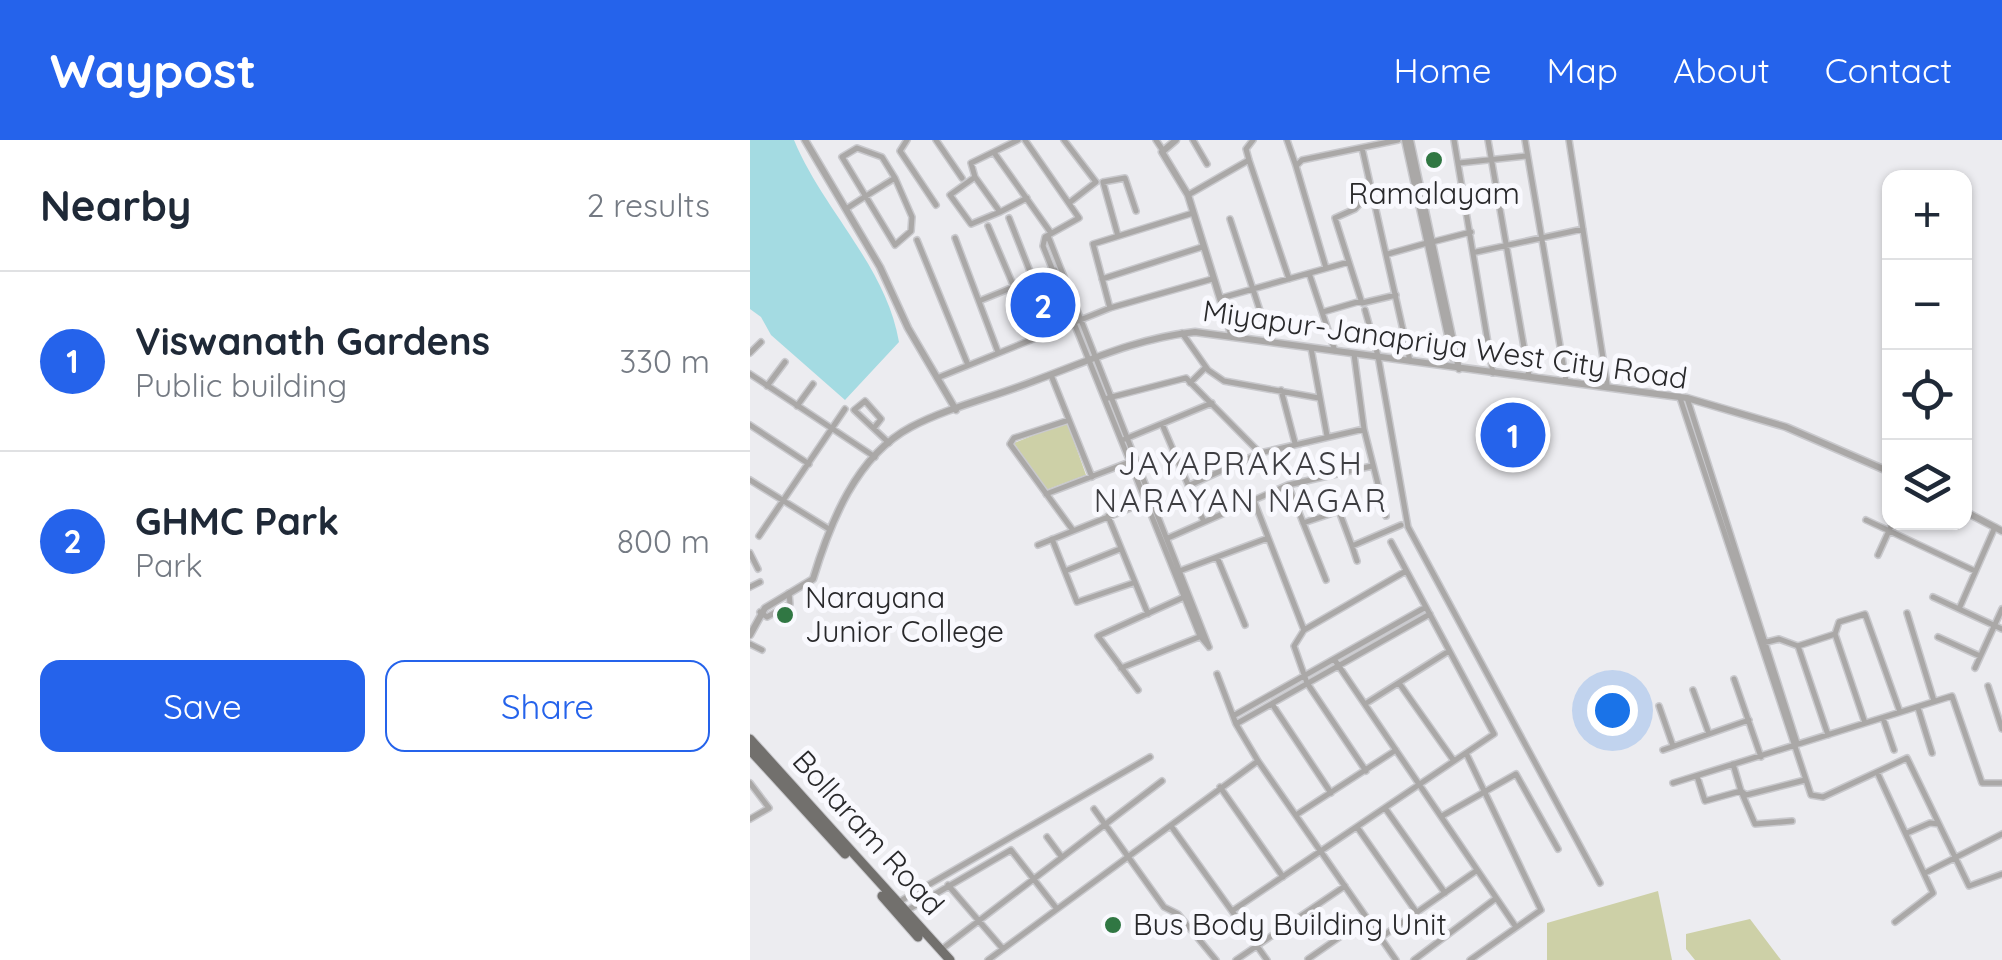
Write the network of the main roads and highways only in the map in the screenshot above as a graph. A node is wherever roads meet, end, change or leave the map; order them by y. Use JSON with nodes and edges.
{"nodes":[{"id":1,"x":750,"y":739,"type":"edge"},
{"id":2,"x":750,"y":750,"type":"edge"},
{"id":3,"x":941,"y":956,"type":"edge"},
{"id":4,"x":950,"y":960,"type":"edge"}],
"edges":[{"from":1,"to":3,"type":"main road","name":"Bollaram Road"},
{"from":2,"to":3,"type":"main road","name":"Bollaram Road"},
{"from":3,"to":4,"type":"main road","name":"Bollaram Road"}]}
